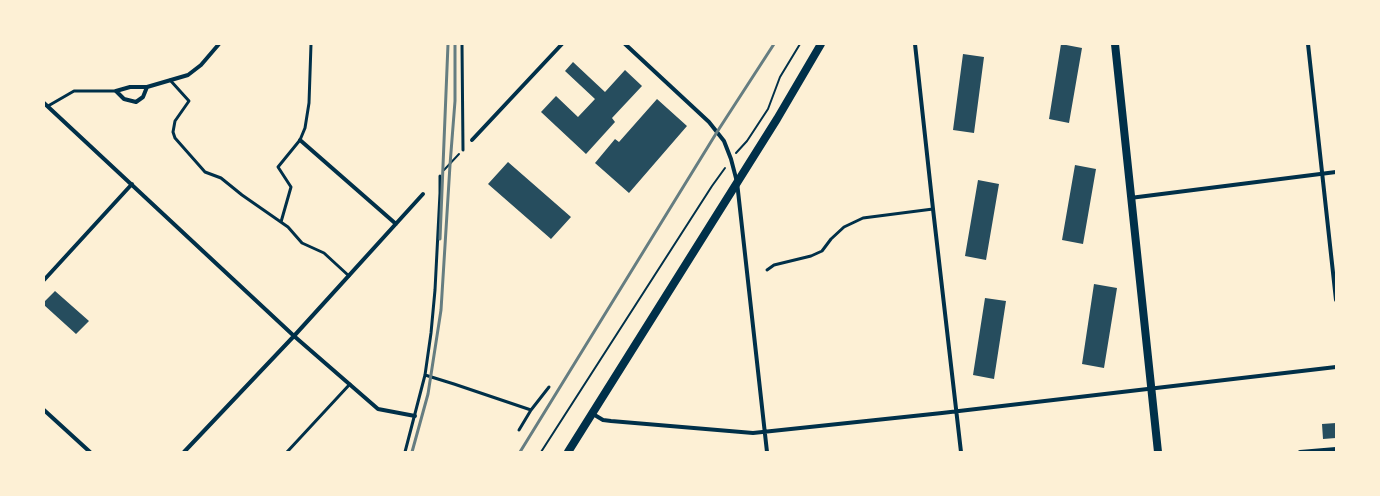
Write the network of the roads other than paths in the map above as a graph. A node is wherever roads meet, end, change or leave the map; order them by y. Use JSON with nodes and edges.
{"nodes":[{"id":1,"x":219,"y":44,"type":"edge"},
{"id":2,"x":311,"y":44,"type":"edge"},
{"id":3,"x":462,"y":44,"type":"edge"},
{"id":4,"x":562,"y":44,"type":"edge"},
{"id":5,"x":624,"y":44,"type":"edge"},
{"id":6,"x":821,"y":44,"type":"edge"},
{"id":7,"x":915,"y":44,"type":"edge"},
{"id":8,"x":1115,"y":44,"type":"edge"},
{"id":9,"x":1308,"y":44,"type":"edge"},
{"id":10,"x":170,"y":80,"type":"junction"},
{"id":11,"x":147,"y":87,"type":"junction"},
{"id":12,"x":116,"y":91,"type":"junction"},
{"id":13,"x":44,"y":102,"type":"edge"},
{"id":14,"x":48,"y":106,"type":"junction"},
{"id":15,"x":300,"y":140,"type":"junction"},
{"id":16,"x":472,"y":140,"type":"dead end"},
{"id":17,"x":463,"y":150,"type":"road end"},
{"id":18,"x":1336,"y":172,"type":"edge"},
{"id":19,"x":1323,"y":174,"type":"junction"},
{"id":20,"x":440,"y":176,"type":"road end"},
{"id":21,"x":737,"y":182,"type":"junction"},
{"id":22,"x":132,"y":184,"type":"junction"},
{"id":23,"x":423,"y":194,"type":"dead end"},
{"id":24,"x":1130,"y":198,"type":"junction"},
{"id":25,"x":933,"y":209,"type":"junction"},
{"id":26,"x":281,"y":222,"type":"junction"},
{"id":27,"x":396,"y":224,"type":"junction"},
{"id":28,"x":767,"y":270,"type":"dead end"},
{"id":29,"x":349,"y":276,"type":"junction"},
{"id":30,"x":44,"y":280,"type":"edge"},
{"id":31,"x":1336,"y":300,"type":"edge"},
{"id":32,"x":294,"y":336,"type":"junction"},
{"id":33,"x":1336,"y":367,"type":"edge"},
{"id":34,"x":425,"y":375,"type":"junction"},
{"id":35,"x":350,"y":384,"type":"junction"},
{"id":36,"x":549,"y":387,"type":"dead end"},
{"id":37,"x":1152,"y":388,"type":"junction"},
{"id":38,"x":44,"y":410,"type":"edge"},
{"id":39,"x":532,"y":410,"type":"junction"},
{"id":40,"x":956,"y":411,"type":"junction"},
{"id":41,"x":592,"y":413,"type":"junction"},
{"id":42,"x":415,"y":416,"type":"junction"},
{"id":43,"x":519,"y":430,"type":"dead end"},
{"id":44,"x":765,"y":433,"type":"junction"},
{"id":45,"x":1336,"y":449,"type":"edge"},
{"id":46,"x":90,"y":452,"type":"edge"},
{"id":47,"x":184,"y":452,"type":"edge"},
{"id":48,"x":287,"y":452,"type":"edge"},
{"id":49,"x":405,"y":452,"type":"edge"},
{"id":50,"x":568,"y":452,"type":"edge"},
{"id":51,"x":767,"y":452,"type":"edge"},
{"id":52,"x":961,"y":452,"type":"edge"},
{"id":53,"x":1158,"y":452,"type":"edge"},
{"id":54,"x":1300,"y":452,"type":"edge"}],
"edges":[{"from":1,"to":10,"type":"street"},
{"from":2,"to":15,"type":"lane"},
{"from":3,"to":17,"type":"lane"},
{"from":4,"to":16,"type":"street"},
{"from":5,"to":21,"type":"street"},
{"from":6,"to":21,"type":"main road"},
{"from":7,"to":25,"type":"street"},
{"from":8,"to":24,"type":"main road"},
{"from":9,"to":19,"type":"street"},
{"from":10,"to":11,"type":"street"},
{"from":10,"to":26,"type":"lane"},
{"from":11,"to":12,"type":"street"},
{"from":11,"to":12,"type":"street"},
{"from":12,"to":14,"type":"lane"},
{"from":13,"to":14,"type":"street"},
{"from":14,"to":22,"type":"street"},
{"from":15,"to":26,"type":"lane"},
{"from":15,"to":27,"type":"street"},
{"from":18,"to":19,"type":"street"},
{"from":19,"to":24,"type":"street"},
{"from":19,"to":31,"type":"street"},
{"from":20,"to":34,"type":"lane"},
{"from":21,"to":41,"type":"main road"},
{"from":21,"to":44,"type":"street"},
{"from":22,"to":30,"type":"street"},
{"from":22,"to":32,"type":"street"},
{"from":23,"to":27,"type":"street"},
{"from":24,"to":37,"type":"main road"},
{"from":25,"to":28,"type":"lane"},
{"from":25,"to":40,"type":"street"},
{"from":26,"to":29,"type":"lane"},
{"from":27,"to":29,"type":"street"},
{"from":29,"to":32,"type":"street"},
{"from":32,"to":35,"type":"street"},
{"from":32,"to":47,"type":"street"},
{"from":33,"to":37,"type":"street"},
{"from":34,"to":39,"type":"lane"},
{"from":34,"to":42,"type":"lane"},
{"from":35,"to":42,"type":"street"},
{"from":35,"to":48,"type":"lane"},
{"from":36,"to":39,"type":"lane"},
{"from":37,"to":40,"type":"street"},
{"from":37,"to":53,"type":"main road"},
{"from":38,"to":46,"type":"street"},
{"from":39,"to":43,"type":"lane"},
{"from":40,"to":44,"type":"street"},
{"from":40,"to":52,"type":"street"},
{"from":41,"to":44,"type":"street"},
{"from":41,"to":50,"type":"main road"},
{"from":42,"to":49,"type":"lane"},
{"from":44,"to":51,"type":"street"},
{"from":45,"to":54,"type":"street"}]}
